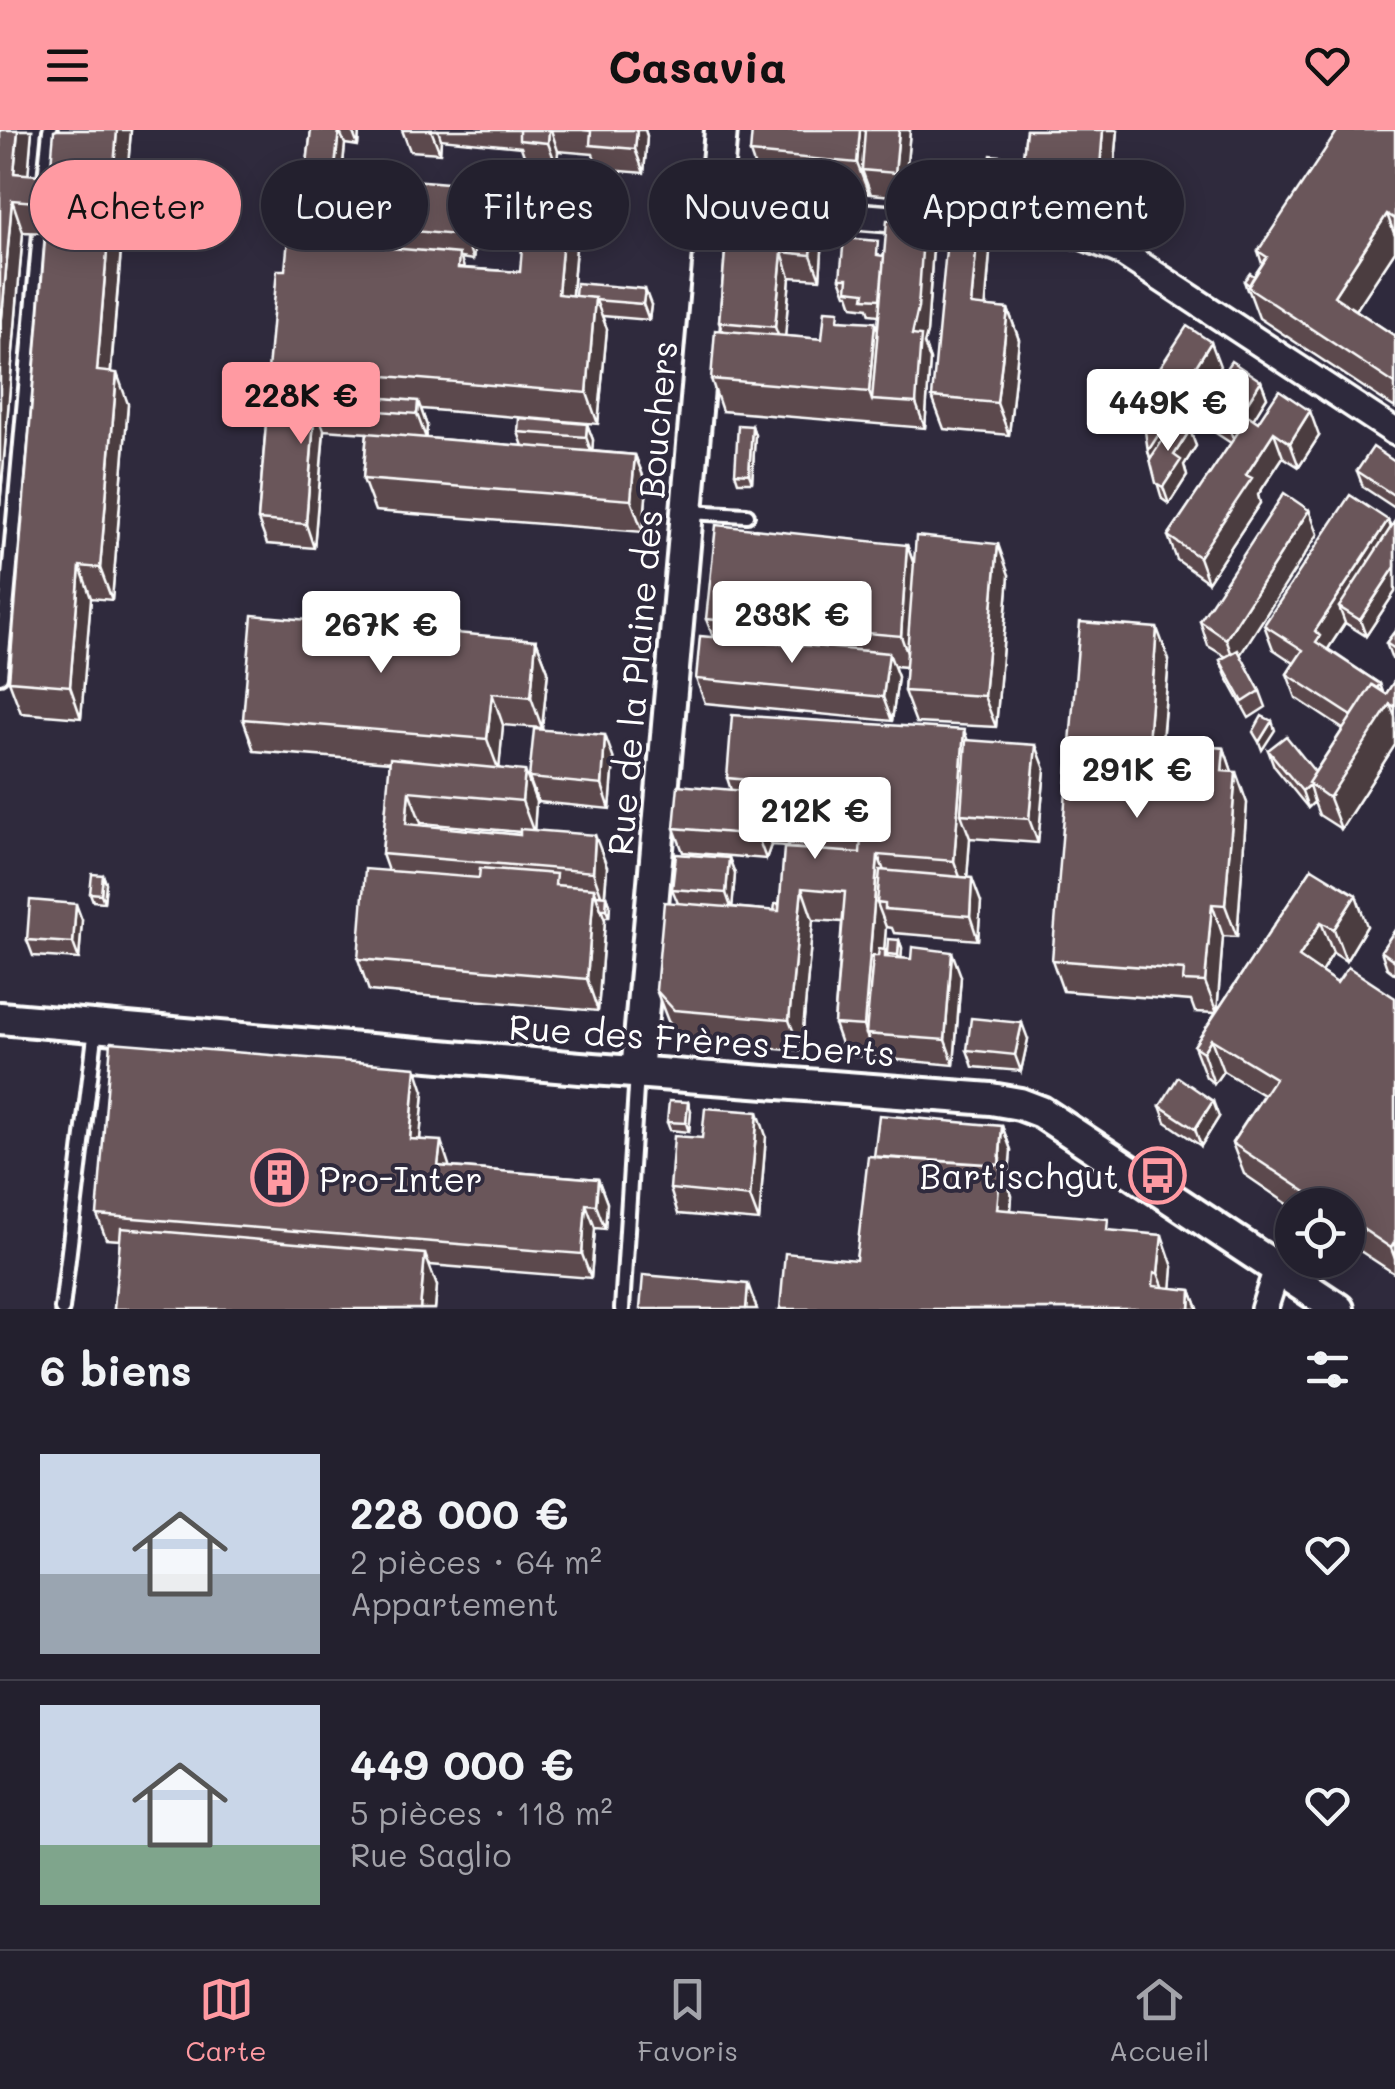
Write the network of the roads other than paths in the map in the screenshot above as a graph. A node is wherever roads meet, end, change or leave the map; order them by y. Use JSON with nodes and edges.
{"nodes":[{"id":1,"x":50,"y":130,"type":"edge"},
{"id":2,"x":721,"y":130,"type":"edge"},
{"id":3,"x":47,"y":160,"type":"edge"},
{"id":4,"x":719,"y":160,"type":"edge"},
{"id":5,"x":866,"y":223,"type":"edge"},
{"id":6,"x":38,"y":250,"type":"edge"},
{"id":7,"x":711,"y":250,"type":"edge"},
{"id":8,"x":1395,"y":432,"type":"edge"},
{"id":9,"x":685,"y":512,"type":"junction"},
{"id":10,"x":748,"y":515,"type":"dead end"},
{"id":11,"x":0,"y":676,"type":"edge"},
{"id":12,"x":0,"y":1018,"type":"edge"},
{"id":13,"x":97,"y":1026,"type":"junction"},
{"id":14,"x":638,"y":1073,"type":"junction"},
{"id":15,"x":1275,"y":1268,"type":"edge"},
{"id":16,"x":1275,"y":1275,"type":"edge"},
{"id":17,"x":1289,"y":1278,"type":"edge"},
{"id":18,"x":1325,"y":1306,"type":"edge"},
{"id":19,"x":62,"y":1309,"type":"edge"},
{"id":20,"x":622,"y":1309,"type":"edge"},
{"id":21,"x":1264,"y":1309,"type":"edge"}],
"edges":[{"from":1,"to":3,"type":"lane"},
{"from":2,"to":4,"type":"street","name":"Rue de la Plaine des Bouchers"},
{"from":5,"to":8,"type":"street"},
{"from":6,"to":11,"type":"lane"},
{"from":7,"to":9,"type":"street","name":"Rue de la Plaine des Bouchers"},
{"from":9,"to":10,"type":"lane"},
{"from":9,"to":14,"type":"street","name":"Rue de la Plaine des Bouchers"},
{"from":12,"to":13,"type":"street","name":"Rue des Frères Eberts"},
{"from":13,"to":14,"type":"street","name":"Rue des Frères Eberts"},
{"from":13,"to":19,"type":"lane"},
{"from":14,"to":15,"type":"street","name":"Rue des Frères Eberts"},
{"from":14,"to":20,"type":"lane"},
{"from":16,"to":21,"type":"street"},
{"from":17,"to":18,"type":"street","name":"Rue des Frères Eberts"}]}
